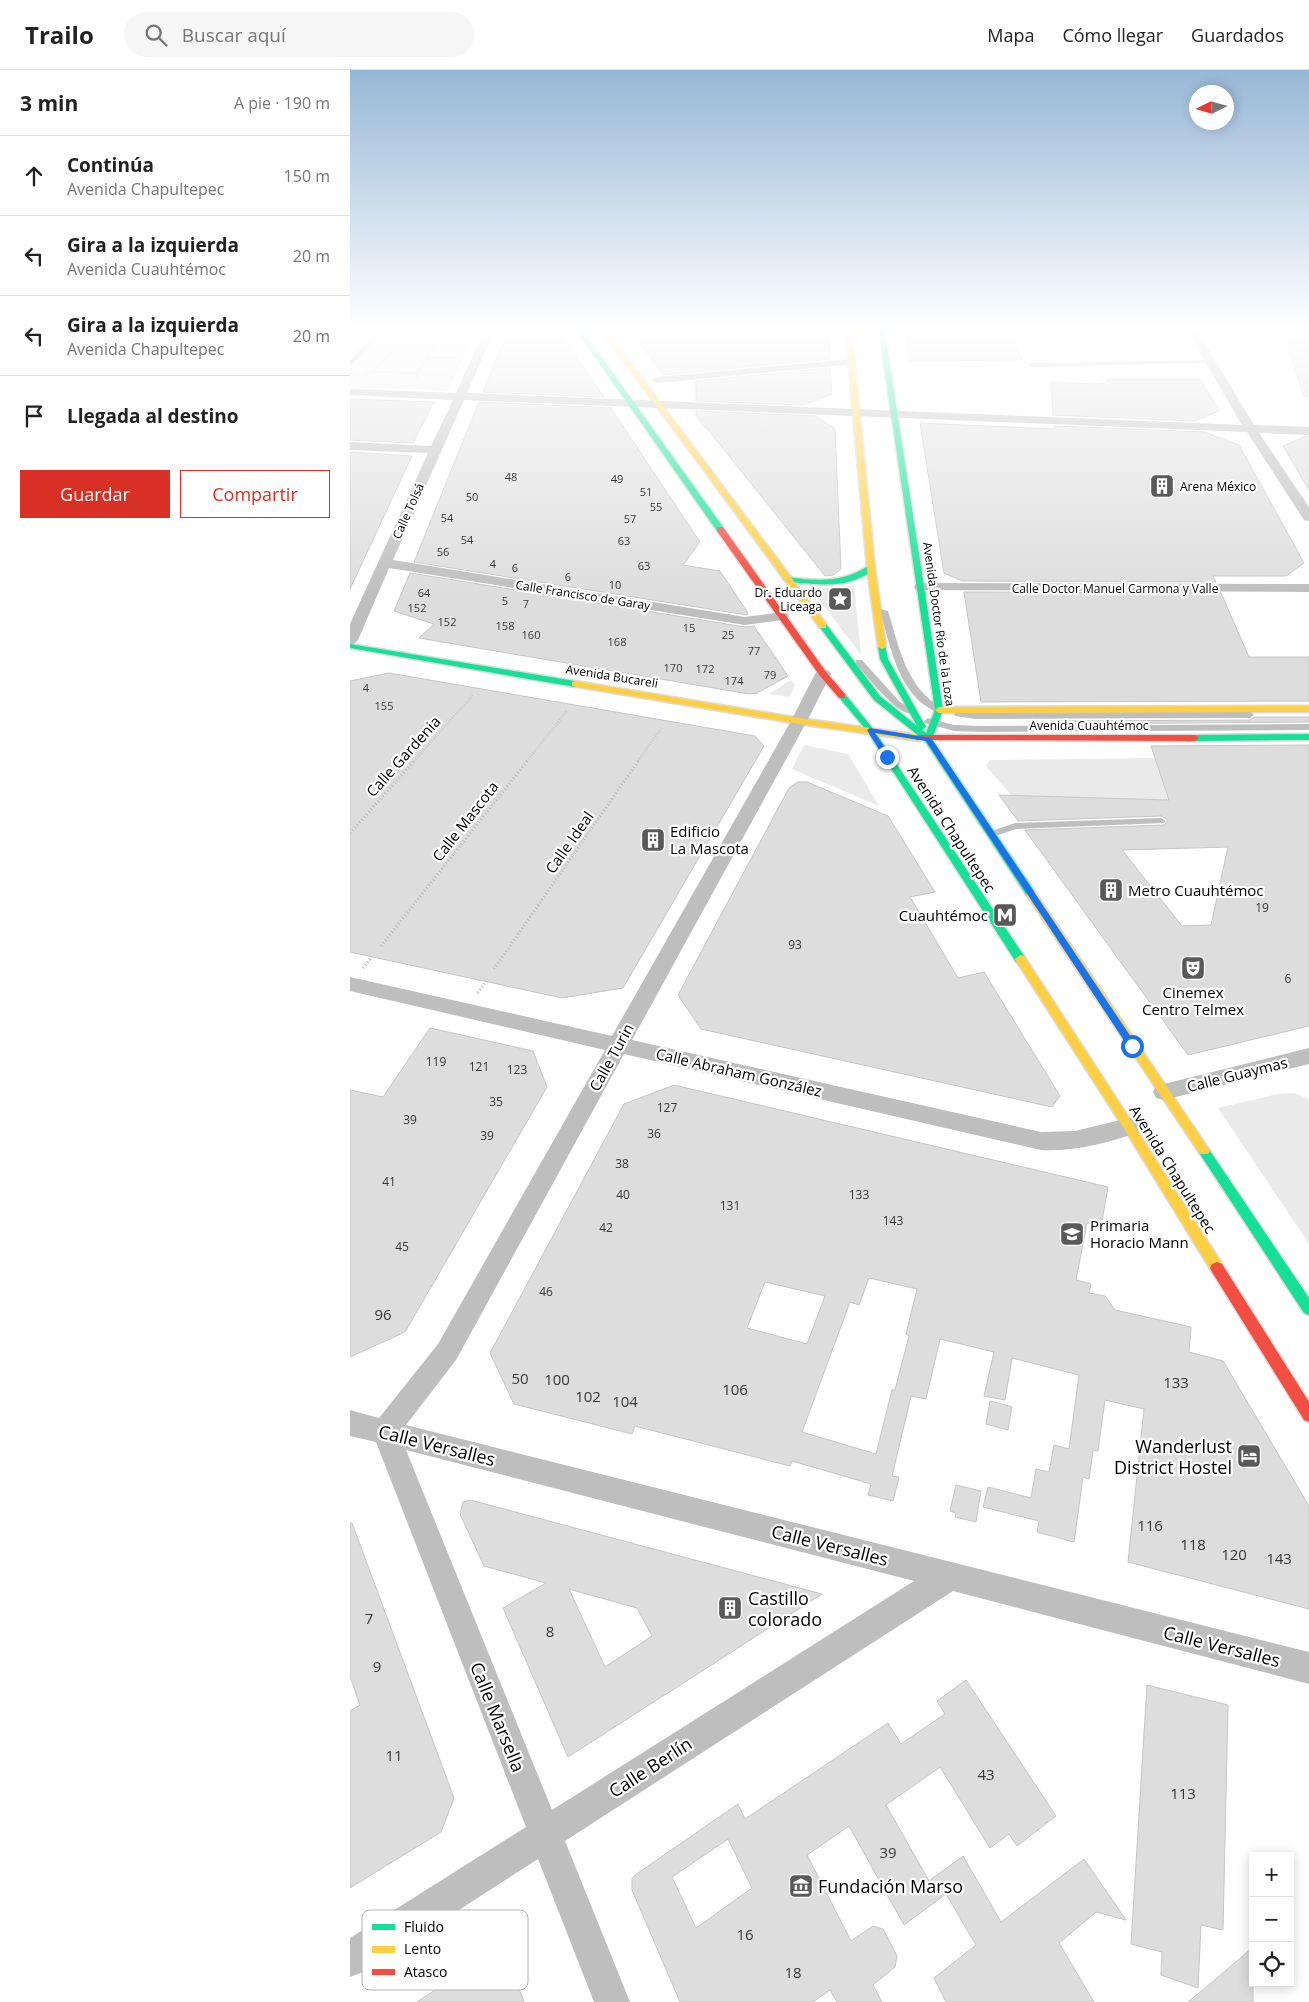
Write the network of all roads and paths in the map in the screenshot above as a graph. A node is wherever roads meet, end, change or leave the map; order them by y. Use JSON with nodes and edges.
{"nodes":[{"id":1,"x":451,"y":417,"type":"edge"},
{"id":2,"x":641,"y":417,"type":"edge"},
{"id":3,"x":675,"y":417,"type":"edge"},
{"id":4,"x":856,"y":417,"type":"edge"},
{"id":5,"x":894,"y":417,"type":"edge"},
{"id":6,"x":974,"y":417,"type":"edge"},
{"id":7,"x":1243,"y":417,"type":"edge"},
{"id":8,"x":1250,"y":428,"type":"junction"},
{"id":9,"x":1309,"y":431,"type":"edge"},
{"id":10,"x":350,"y":446,"type":"edge"},
{"id":11,"x":436,"y":450,"type":"junction"},
{"id":12,"x":1309,"y":517,"type":"edge"},
{"id":13,"x":385,"y":563,"type":"junction"},
{"id":14,"x":796,"y":566,"type":"dead end"},
{"id":15,"x":871,"y":568,"type":"junction"},
{"id":16,"x":792,"y":579,"type":"junction"},
{"id":17,"x":808,"y":582,"type":"junction"},
{"id":18,"x":921,"y":587,"type":"junction"},
{"id":19,"x":1308,"y":588,"type":"edge"},
{"id":20,"x":782,"y":616,"type":"junction"},
{"id":21,"x":350,"y":640,"type":"edge"},
{"id":22,"x":350,"y":646,"type":"edge"},
{"id":23,"x":823,"y":674,"type":"junction"},
{"id":24,"x":473,"y":695,"type":"dead end"},
{"id":25,"x":1309,"y":709,"type":"edge"},
{"id":26,"x":939,"y":710,"type":"junction"},
{"id":27,"x":567,"y":711,"type":"dead end"},
{"id":28,"x":1309,"y":715,"type":"edge"},
{"id":29,"x":917,"y":717,"type":"junction"},
{"id":30,"x":799,"y":721,"type":"junction"},
{"id":31,"x":934,"y":724,"type":"junction"},
{"id":32,"x":662,"y":727,"type":"dead end"},
{"id":33,"x":1309,"y":727,"type":"edge"},
{"id":34,"x":870,"y":730,"type":"junction"},
{"id":35,"x":1309,"y":737,"type":"edge"},
{"id":36,"x":928,"y":739,"type":"junction"},
{"id":37,"x":1161,"y":821,"type":"dead end"},
{"id":38,"x":350,"y":833,"type":"edge"},
{"id":39,"x":992,"y":834,"type":"junction"},
{"id":40,"x":381,"y":946,"type":"dead end"},
{"id":41,"x":494,"y":969,"type":"dead end"},
{"id":42,"x":350,"y":984,"type":"edge"},
{"id":43,"x":618,"y":1045,"type":"junction"},
{"id":44,"x":1308,"y":1058,"type":"edge"},
{"id":45,"x":1164,"y":1092,"type":"junction"},
{"id":46,"x":1129,"y":1127,"type":"junction"},
{"id":47,"x":1309,"y":1309,"type":"edge"},
{"id":48,"x":1309,"y":1414,"type":"edge"},
{"id":49,"x":350,"y":1422,"type":"edge"},
{"id":50,"x":385,"y":1432,"type":"junction"},
{"id":51,"x":950,"y":1576,"type":"junction"},
{"id":52,"x":1309,"y":1668,"type":"edge"},
{"id":53,"x":544,"y":1835,"type":"junction"},
{"id":54,"x":427,"y":1910,"type":"edge"},
{"id":55,"x":362,"y":1951,"type":"edge"},
{"id":56,"x":350,"y":1959,"type":"edge"},
{"id":57,"x":612,"y":2002,"type":"edge"}],
"edges":[{"from":1,"to":11,"type":"street","name":"Calle Tolsá"},
{"from":2,"to":20,"type":"main road","name":"Avenida Chapultepec"},
{"from":3,"to":16,"type":"main road","name":"Avenida Chapultepec"},
{"from":4,"to":15,"type":"main road"},
{"from":5,"to":18,"type":"main road","name":"Avenida Doctor Río de la Loza"},
{"from":6,"to":8,"type":"street"},
{"from":7,"to":8,"type":"street"},
{"from":8,"to":9,"type":"street"},
{"from":8,"to":12,"type":"street"},
{"from":10,"to":11,"type":"street"},
{"from":11,"to":13,"type":"street","name":"Calle Tolsá"},
{"from":13,"to":20,"type":"street","name":"Calle Francisco de Garay"},
{"from":13,"to":21,"type":"street","name":"Calle Tolsá"},
{"from":14,"to":17,"type":"main road"},
{"from":15,"to":17,"type":"main road"},
{"from":15,"to":26,"type":"lane"},
{"from":15,"to":29,"type":"main road"},
{"from":16,"to":17,"type":"main road"},
{"from":16,"to":29,"type":"lane"},
{"from":16,"to":36,"type":"main road","name":"Avenida Chapultepec"},
{"from":18,"to":19,"type":"street","name":"Calle Doctor Manuel Carmona y Valle"},
{"from":18,"to":26,"type":"main road","name":"Avenida Doctor Río de la Loza"},
{"from":20,"to":23,"type":"main road","name":"Avenida Chapultepec"},
{"from":22,"to":30,"type":"main road","name":"Avenida Bucareli"},
{"from":23,"to":30,"type":"street","name":"Calle Turin"},
{"from":23,"to":34,"type":"main road","name":"Avenida Chapultepec"},
{"from":24,"to":38,"type":"path","name":"Calle Gardenia"},
{"from":25,"to":26,"type":"main road","name":"Avenida Cuauhtémoc"},
{"from":26,"to":28,"type":"lane"},
{"from":26,"to":31,"type":"main road","name":"Avenida Doctor Río de la Loza"},
{"from":27,"to":40,"type":"path","name":"Calle Mascota"},
{"from":29,"to":31,"type":"lane"},
{"from":29,"to":36,"type":"main road"},
{"from":30,"to":34,"type":"main road","name":"Avenida Bucareli"},
{"from":30,"to":43,"type":"street","name":"Calle Turin"},
{"from":31,"to":33,"type":"lane"},
{"from":31,"to":36,"type":"main road","name":"Avenida Doctor Río de la Loza"},
{"from":32,"to":41,"type":"path","name":"Calle Ideal"},
{"from":34,"to":36,"type":"main road","name":"Avenida Cuauhtémoc"},
{"from":34,"to":46,"type":"main road","name":"Avenida Chapultepec"},
{"from":35,"to":36,"type":"main road","name":"Avenida Cuauhtémoc"},
{"from":36,"to":39,"type":"main road","name":"Avenida Chapultepec"},
{"from":37,"to":39,"type":"lane"},
{"from":39,"to":45,"type":"main road","name":"Avenida Chapultepec"},
{"from":42,"to":43,"type":"street","name":"Calle Abraham González"},
{"from":43,"to":46,"type":"street","name":"Calle Abraham González"},
{"from":43,"to":50,"type":"street","name":"Calle Turin"},
{"from":44,"to":45,"type":"street","name":"Calle Guaymas"},
{"from":45,"to":47,"type":"main road","name":"Avenida Chapultepec"},
{"from":46,"to":48,"type":"main road","name":"Avenida Chapultepec"},
{"from":49,"to":50,"type":"street","name":"Calle Versalles"},
{"from":50,"to":51,"type":"street","name":"Calle Versalles"},
{"from":50,"to":53,"type":"street","name":"Calle Marsella"},
{"from":51,"to":52,"type":"street","name":"Calle Versalles"},
{"from":51,"to":53,"type":"street","name":"Calle Berlín"},
{"from":53,"to":54,"type":"street","name":"Calle Berlín"},
{"from":53,"to":57,"type":"street","name":"Calle Marsella"},
{"from":55,"to":56,"type":"street","name":"Calle Berlín"}]}
